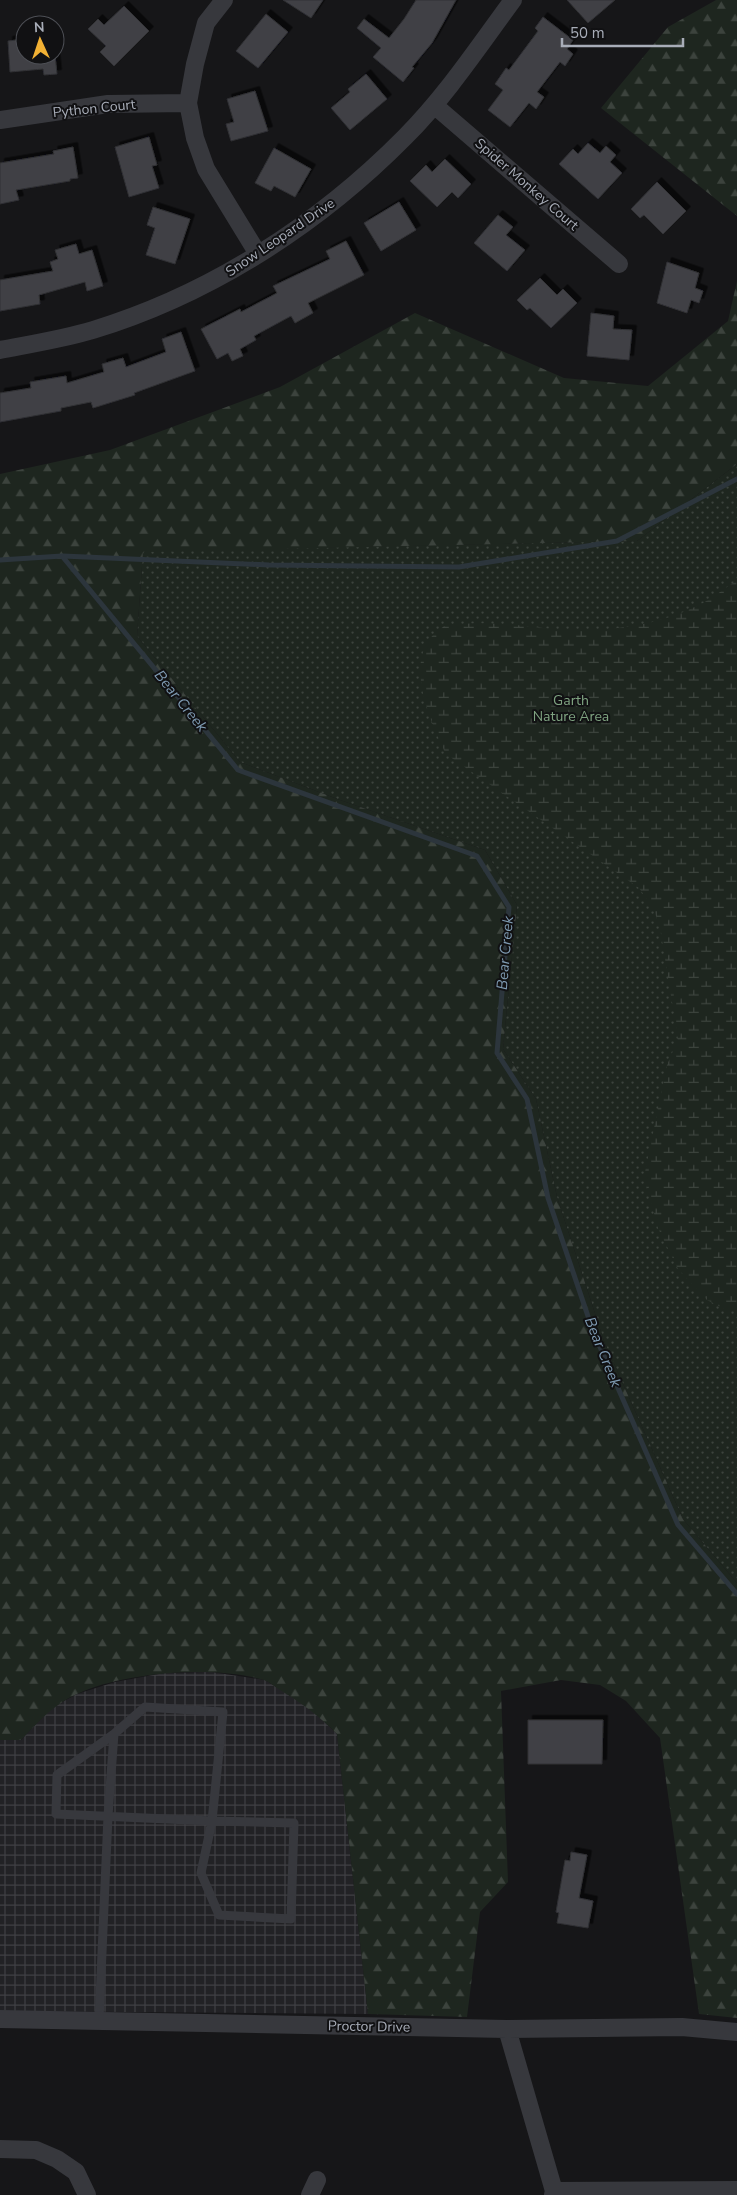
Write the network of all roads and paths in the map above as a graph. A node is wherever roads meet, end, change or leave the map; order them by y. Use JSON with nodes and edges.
{"nodes":[{"id":1,"x":224,"y":0,"type":"edge"},
{"id":2,"x":513,"y":0,"type":"edge"},
{"id":3,"x":188,"y":103,"type":"junction"},
{"id":4,"x":434,"y":105,"type":"junction"},
{"id":5,"x":0,"y":120,"type":"edge"},
{"id":6,"x":258,"y":254,"type":"junction"},
{"id":7,"x":619,"y":264,"type":"dead end"},
{"id":8,"x":0,"y":350,"type":"edge"},
{"id":9,"x":114,"y":1734,"type":"junction"},
{"id":10,"x":108,"y":1816,"type":"junction"},
{"id":11,"x":212,"y":1821,"type":"junction"},
{"id":12,"x":0,"y":2019,"type":"edge"},
{"id":13,"x":100,"y":2021,"type":"junction"},
{"id":14,"x":507,"y":2029,"type":"junction"},
{"id":15,"x":737,"y":2032,"type":"edge"},
{"id":16,"x":0,"y":2149,"type":"edge"},
{"id":17,"x":737,"y":2190,"type":"edge"},
{"id":18,"x":554,"y":2193,"type":"edge"},
{"id":19,"x":87,"y":2195,"type":"edge"}],
"edges":[{"from":1,"to":3,"type":"street"},
{"from":2,"to":4,"type":"street","name":"Snow Leopard Drive"},
{"from":3,"to":5,"type":"street","name":"Python Court"},
{"from":3,"to":6,"type":"street"},
{"from":4,"to":6,"type":"street","name":"Snow Leopard Drive"},
{"from":4,"to":7,"type":"street","name":"Spider Monkey Court"},
{"from":6,"to":8,"type":"street","name":"Snow Leopard Drive"},
{"from":9,"to":10,"type":"lane"},
{"from":9,"to":10,"type":"lane"},
{"from":9,"to":11,"type":"lane"},
{"from":10,"to":11,"type":"lane"},
{"from":10,"to":13,"type":"lane"},
{"from":11,"to":11,"type":"lane"},
{"from":12,"to":13,"type":"street","name":"Proctor Drive"},
{"from":13,"to":14,"type":"street","name":"Proctor Drive"},
{"from":14,"to":15,"type":"street","name":"Proctor Drive"},
{"from":14,"to":18,"type":"street"},
{"from":16,"to":19,"type":"street"},
{"from":17,"to":18,"type":"street"}]}
